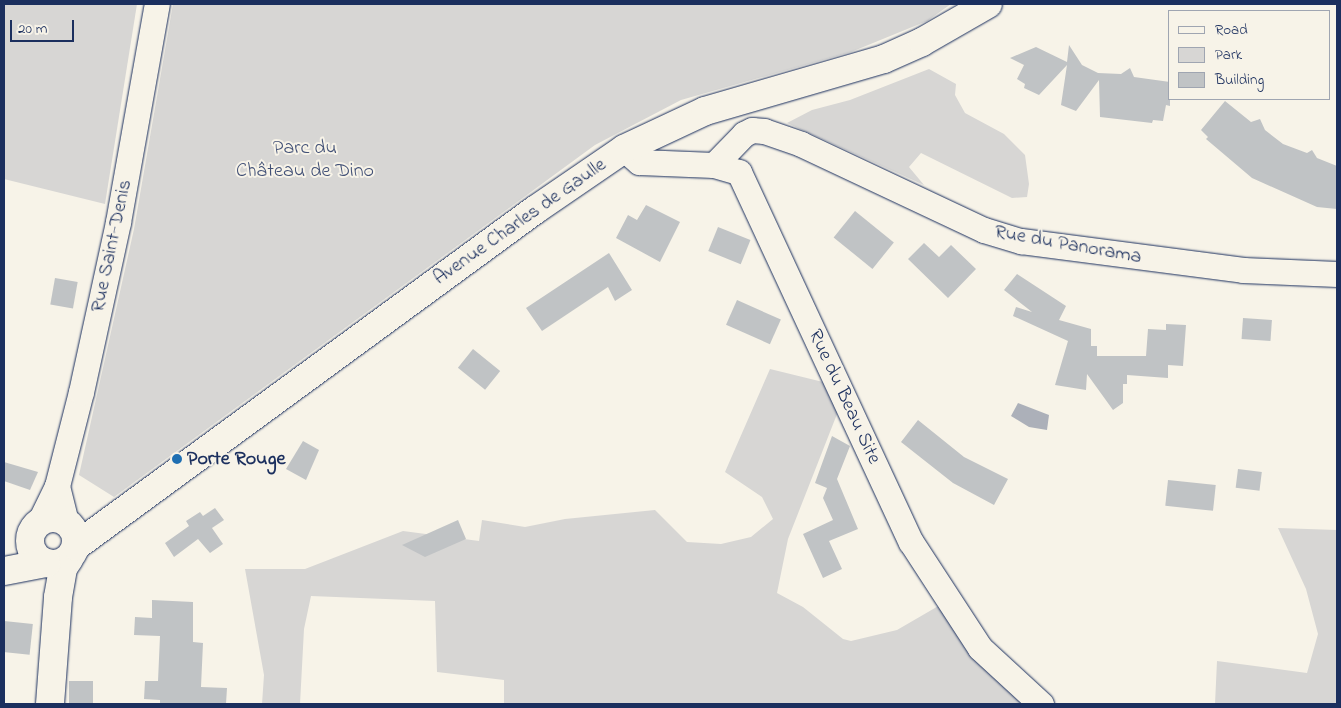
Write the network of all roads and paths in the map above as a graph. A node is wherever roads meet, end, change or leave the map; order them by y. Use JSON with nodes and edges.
{"nodes":[{"id":1,"x":157,"y":4,"type":"edge"},
{"id":2,"x":983,"y":6,"type":"edge"},
{"id":3,"x":624,"y":149,"type":"junction"},
{"id":4,"x":714,"y":165,"type":"junction"},
{"id":5,"x":1337,"y":274,"type":"edge"},
{"id":6,"x":56,"y":541,"type":"junction"},
{"id":7,"x":4,"y":562,"type":"edge"},
{"id":8,"x":4,"y":571,"type":"edge"},
{"id":9,"x":50,"y":704,"type":"edge"},
{"id":10,"x":1041,"y":704,"type":"edge"}],
"edges":[{"from":1,"to":6,"type":"street","name":"Rue Saint-Denis"},
{"from":2,"to":3,"type":"main road","name":"Avenue Charles de Gaulle"},
{"from":3,"to":4,"type":"street","name":"Rue du Beau Site"},
{"from":3,"to":6,"type":"main road","name":"Avenue Charles de Gaulle"},
{"from":4,"to":5,"type":"street","name":"Rue du Panorama"},
{"from":4,"to":10,"type":"street","name":"Rue du Beau Site"},
{"from":6,"to":7,"type":"main road"},
{"from":6,"to":8,"type":"main road","name":"Avenue Charles de Gaulle"},
{"from":6,"to":9,"type":"main road"}]}
